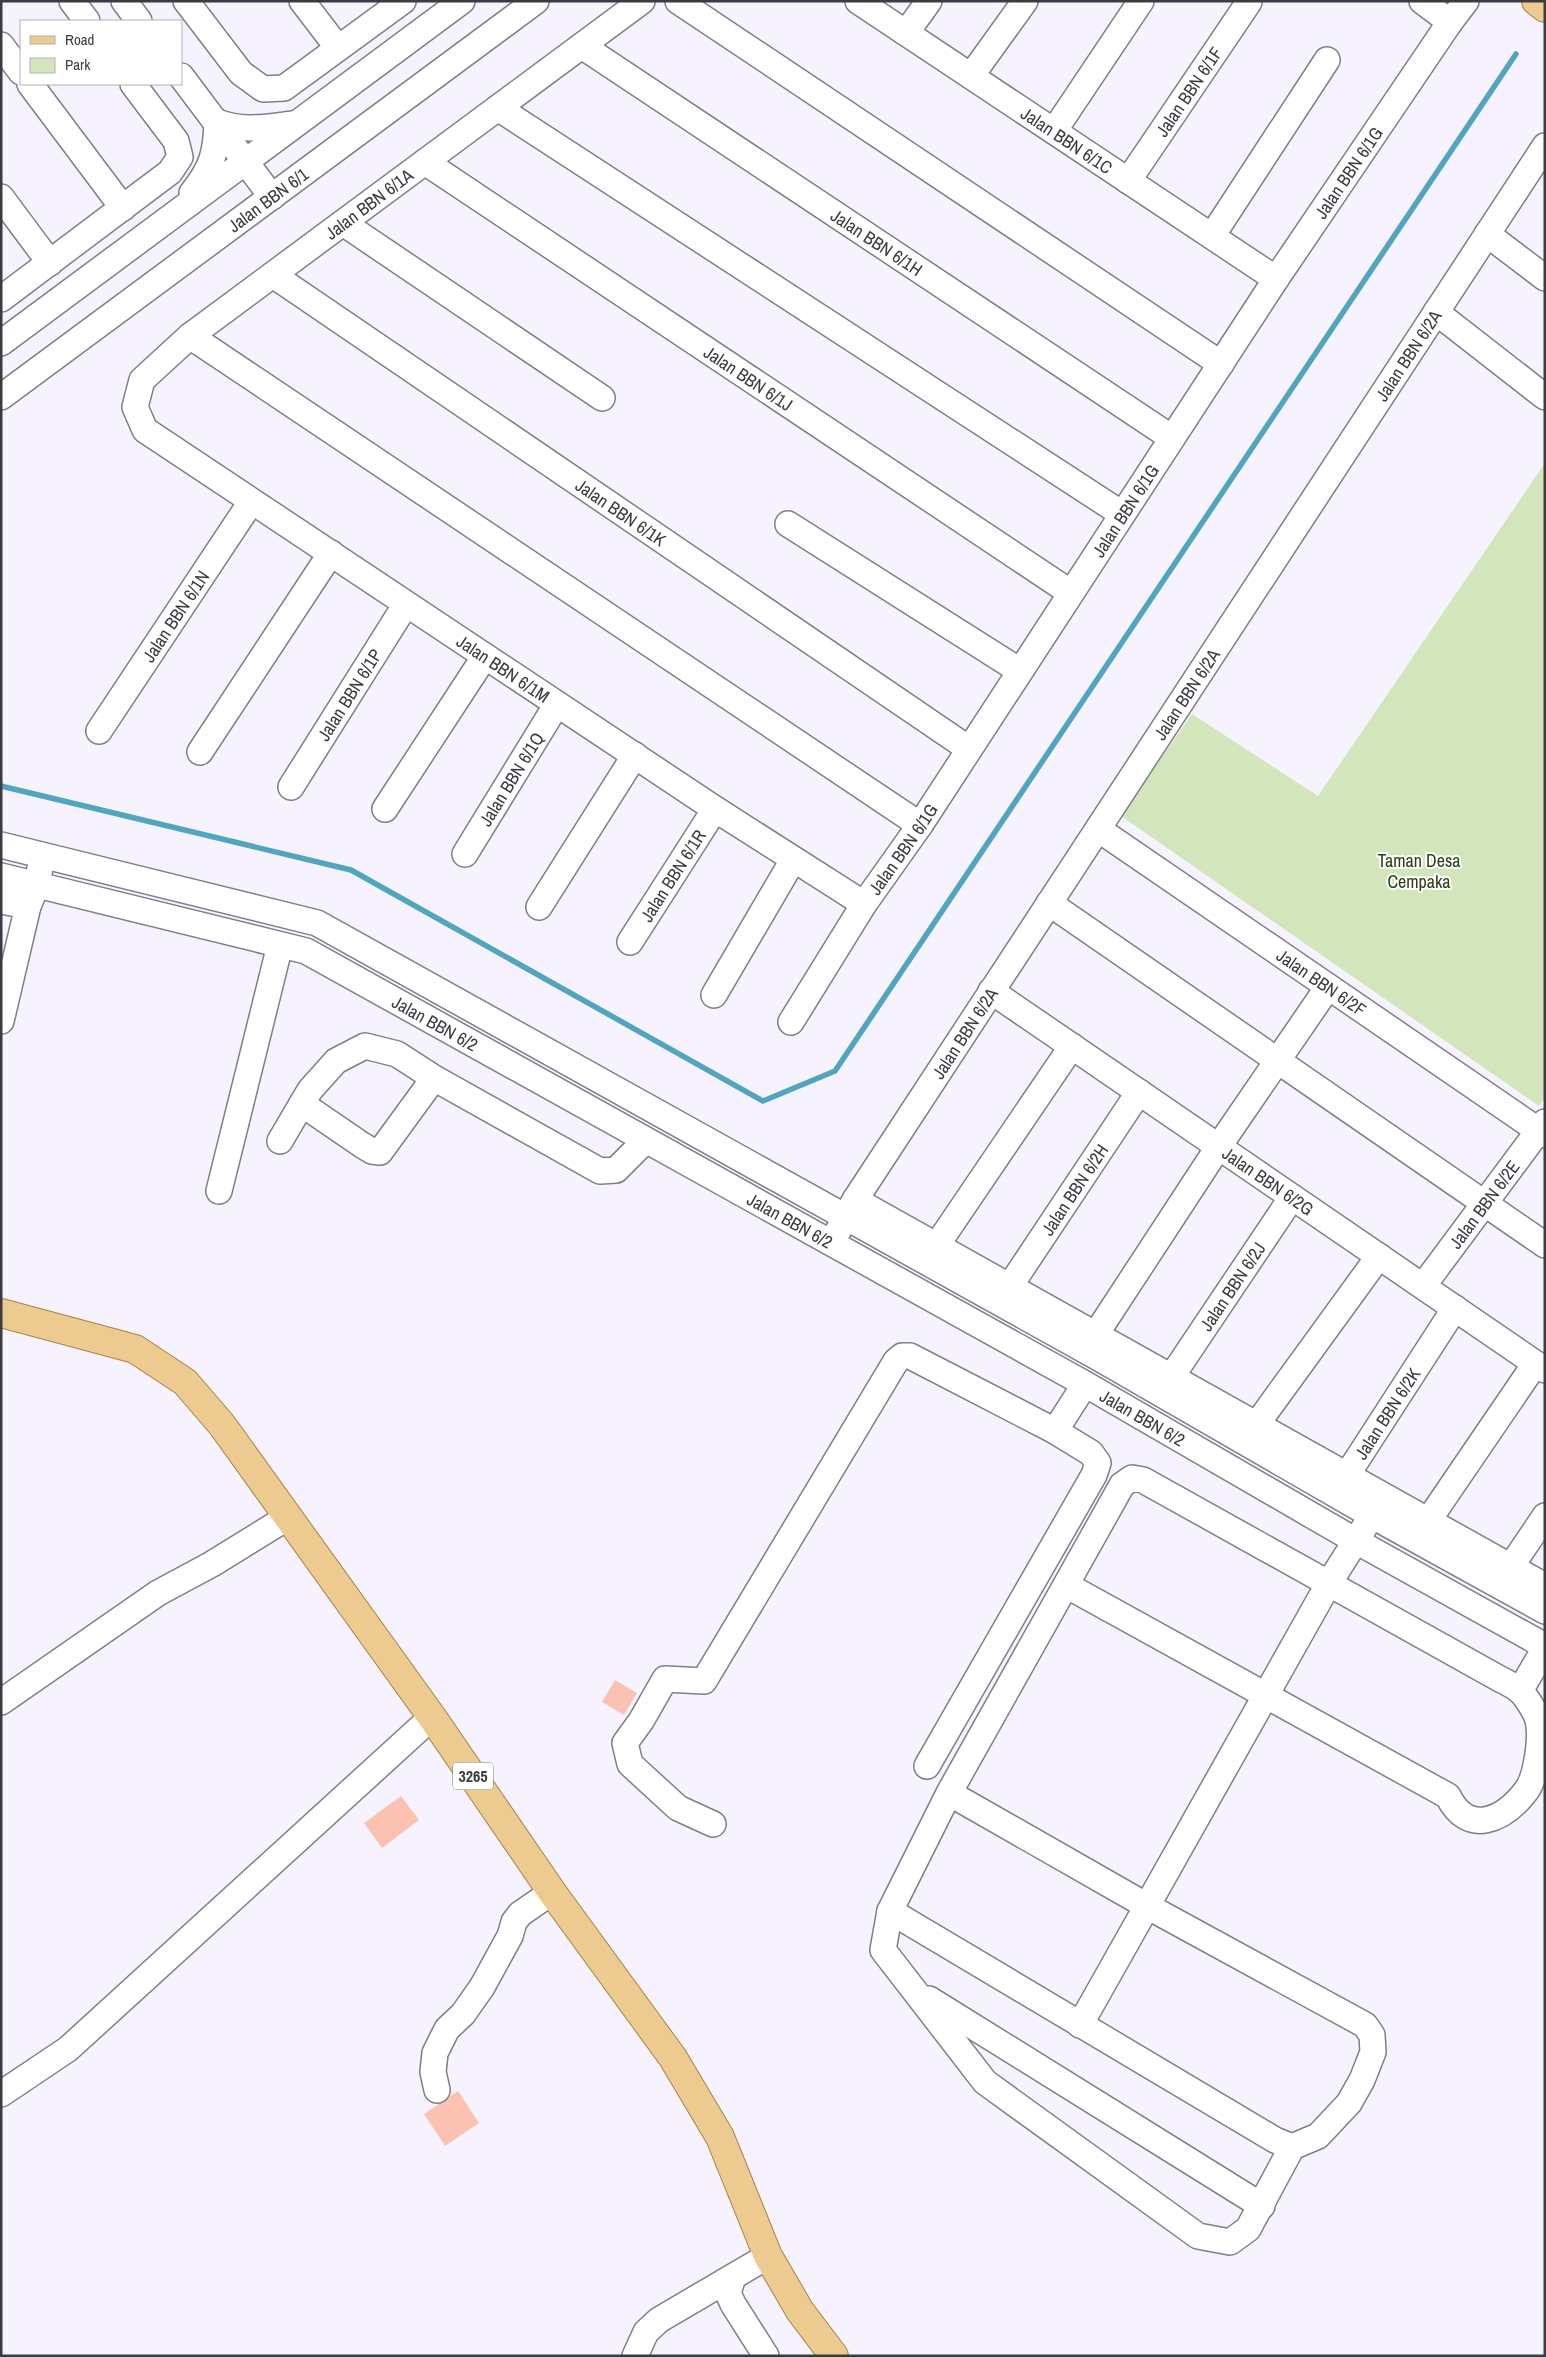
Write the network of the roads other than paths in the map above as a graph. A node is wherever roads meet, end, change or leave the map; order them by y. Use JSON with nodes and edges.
{"nodes":[{"id":1,"x":72,"y":1,"type":"edge"},
{"id":2,"x":124,"y":1,"type":"edge"},
{"id":3,"x":186,"y":1,"type":"edge"},
{"id":4,"x":302,"y":1,"type":"edge"},
{"id":5,"x":403,"y":1,"type":"edge"},
{"id":6,"x":462,"y":1,"type":"edge"},
{"id":7,"x":536,"y":1,"type":"edge"},
{"id":8,"x":642,"y":1,"type":"edge"},
{"id":9,"x":678,"y":1,"type":"edge"},
{"id":10,"x":858,"y":1,"type":"edge"},
{"id":11,"x":929,"y":1,"type":"edge"},
{"id":12,"x":1025,"y":1,"type":"edge"},
{"id":13,"x":1141,"y":1,"type":"edge"},
{"id":14,"x":1422,"y":1,"type":"edge"},
{"id":15,"x":1466,"y":1,"type":"edge"},
{"id":16,"x":1536,"y":1,"type":"edge"},
{"id":17,"x":1249,"y":2,"type":"edge"},
{"id":18,"x":1545,"y":8,"type":"edge"},
{"id":19,"x":86,"y":20,"type":"edge"},
{"id":20,"x":138,"y":20,"type":"edge"},
{"id":21,"x":1450,"y":22,"type":"junction"},
{"id":22,"x":906,"y":33,"type":"junction"},
{"id":23,"x":1,"y":45,"type":"edge"},
{"id":24,"x":582,"y":46,"type":"junction"},
{"id":25,"x":338,"y":48,"type":"junction"},
{"id":26,"x":1326,"y":60,"type":"dead end"},
{"id":27,"x":20,"y":71,"type":"edge"},
{"id":28,"x":972,"y":76,"type":"junction"},
{"id":29,"x":182,"y":77,"type":"edge"},
{"id":30,"x":31,"y":85,"type":"edge"},
{"id":31,"x":135,"y":85,"type":"edge"},
{"id":32,"x":498,"y":108,"type":"junction"},
{"id":33,"x":217,"y":122,"type":"junction"},
{"id":34,"x":295,"y":124,"type":"junction"},
{"id":35,"x":1054,"y":131,"type":"junction"},
{"id":36,"x":1545,"y":146,"type":"edge"},
{"id":37,"x":246,"y":160,"type":"junction"},
{"id":38,"x":425,"y":162,"type":"junction"},
{"id":39,"x":1128,"y":181,"type":"junction"},
{"id":40,"x":272,"y":196,"type":"junction"},
{"id":41,"x":1,"y":197,"type":"edge"},
{"id":42,"x":123,"y":208,"type":"junction"},
{"id":43,"x":179,"y":210,"type":"junction"},
{"id":44,"x":343,"y":223,"type":"junction"},
{"id":45,"x":1487,"y":234,"type":"junction"},
{"id":46,"x":1212,"y":236,"type":"junction"},
{"id":47,"x":50,"y":263,"type":"junction"},
{"id":48,"x":273,"y":275,"type":"junction"},
{"id":49,"x":1545,"y":278,"type":"edge"},
{"id":50,"x":1276,"y":279,"type":"junction"},
{"id":51,"x":1,"y":299,"type":"edge"},
{"id":52,"x":1436,"y":312,"type":"junction"},
{"id":53,"x":190,"y":336,"type":"junction"},
{"id":54,"x":1,"y":343,"type":"edge"},
{"id":55,"x":1221,"y":364,"type":"junction"},
{"id":56,"x":1,"y":397,"type":"edge"},
{"id":57,"x":1545,"y":397,"type":"edge"},
{"id":58,"x":602,"y":398,"type":"dead end"},
{"id":59,"x":145,"y":430,"type":"joint"},
{"id":60,"x":1172,"y":438,"type":"junction"},
{"id":61,"x":251,"y":502,"type":"junction"},
{"id":62,"x":1122,"y":514,"type":"junction"},
{"id":63,"x":788,"y":524,"type":"dead end"},
{"id":64,"x":332,"y":553,"type":"junction"},
{"id":65,"x":1071,"y":593,"type":"junction"},
{"id":66,"x":406,"y":604,"type":"junction"},
{"id":67,"x":485,"y":656,"type":"junction"},
{"id":68,"x":1020,"y":671,"type":"junction"},
{"id":69,"x":558,"y":704,"type":"junction"},
{"id":70,"x":99,"y":731,"type":"dead end"},
{"id":71,"x":969,"y":750,"type":"junction"},
{"id":72,"x":200,"y":752,"type":"dead end"},
{"id":73,"x":635,"y":756,"type":"junction"},
{"id":74,"x":291,"y":787,"type":"dead end"},
{"id":75,"x":385,"y":809,"type":"dead end"},
{"id":76,"x":715,"y":809,"type":"junction"},
{"id":77,"x":920,"y":824,"type":"junction"},
{"id":78,"x":1098,"y":829,"type":"junction"},
{"id":79,"x":1,"y":845,"type":"edge"},
{"id":80,"x":465,"y":854,"type":"dead end"},
{"id":81,"x":42,"y":855,"type":"junction"},
{"id":82,"x":794,"y":860,"type":"junction"},
{"id":83,"x":1,"y":876,"type":"edge"},
{"id":84,"x":32,"y":896,"type":"junction"},
{"id":85,"x":1,"y":901,"type":"edge"},
{"id":86,"x":1049,"y":903,"type":"junction"},
{"id":87,"x":864,"y":904,"type":"junction"},
{"id":88,"x":539,"y":907,"type":"dead end"},
{"id":89,"x":630,"y":942,"type":"dead end"},
{"id":90,"x":280,"y":945,"type":"junction"},
{"id":91,"x":1328,"y":987,"type":"junction"},
{"id":92,"x":991,"y":991,"type":"junction"},
{"id":93,"x":714,"y":995,"type":"dead end"},
{"id":94,"x":1,"y":1021,"type":"edge"},
{"id":95,"x":791,"y":1022,"type":"dead end"},
{"id":96,"x":1072,"y":1046,"type":"junction"},
{"id":97,"x":1277,"y":1061,"type":"junction"},
{"id":98,"x":434,"y":1078,"type":"junction"},
{"id":99,"x":1139,"y":1092,"type":"junction"},
{"id":100,"x":302,"y":1104,"type":"junction"},
{"id":101,"x":1543,"y":1129,"type":"edge"},
{"id":102,"x":280,"y":1141,"type":"dead end"},
{"id":103,"x":645,"y":1141,"type":"junction"},
{"id":104,"x":1219,"y":1146,"type":"junction"},
{"id":105,"x":219,"y":1191,"type":"dead end"},
{"id":106,"x":1292,"y":1197,"type":"junction"},
{"id":107,"x":1484,"y":1204,"type":"junction"},
{"id":108,"x":850,"y":1209,"type":"junction"},
{"id":109,"x":831,"y":1244,"type":"junction"},
{"id":110,"x":937,"y":1245,"type":"junction"},
{"id":111,"x":1545,"y":1246,"type":"edge"},
{"id":112,"x":1379,"y":1256,"type":"junction"},
{"id":113,"x":1010,"y":1286,"type":"junction"},
{"id":114,"x":1423,"y":1286,"type":"junction"},
{"id":115,"x":1455,"y":1308,"type":"junction"},
{"id":116,"x":1,"y":1314,"type":"edge"},
{"id":117,"x":1096,"y":1334,"type":"junction"},
{"id":118,"x":1540,"y":1367,"type":"edge"},
{"id":119,"x":1172,"y":1376,"type":"junction"},
{"id":120,"x":1085,"y":1384,"type":"junction"},
{"id":121,"x":1257,"y":1424,"type":"junction"},
{"id":122,"x":1055,"y":1430,"type":"junction"},
{"id":123,"x":1341,"y":1484,"type":"junction"},
{"id":124,"x":1371,"y":1515,"type":"junction"},
{"id":125,"x":1545,"y":1516,"type":"edge"},
{"id":126,"x":288,"y":1517,"type":"junction"},
{"id":127,"x":1320,"y":1519,"type":"junction"},
{"id":128,"x":1428,"y":1521,"type":"junction"},
{"id":129,"x":1356,"y":1541,"type":"junction"},
{"id":130,"x":1510,"y":1568,"type":"junction"},
{"id":131,"x":1329,"y":1583,"type":"junction"},
{"id":132,"x":1066,"y":1585,"type":"junction"},
{"id":133,"x":1545,"y":1586,"type":"edge"},
{"id":134,"x":1545,"y":1611,"type":"edge"},
{"id":135,"x":1545,"y":1647,"type":"edge"},
{"id":136,"x":1520,"y":1691,"type":"junction"},
{"id":137,"x":1267,"y":1694,"type":"junction"},
{"id":138,"x":1,"y":1702,"type":"edge"},
{"id":139,"x":432,"y":1717,"type":"junction"},
{"id":140,"x":927,"y":1766,"type":"dead end"},
{"id":141,"x":949,"y":1793,"type":"junction"},
{"id":142,"x":713,"y":1824,"type":"dead end"},
{"id":143,"x":552,"y":1892,"type":"junction"},
{"id":144,"x":1146,"y":1906,"type":"junction"},
{"id":145,"x":890,"y":1912,"type":"junction"},
{"id":146,"x":914,"y":1990,"type":"junction"},
{"id":147,"x":1080,"y":2025,"type":"junction"},
{"id":148,"x":437,"y":2090,"type":"dead end"},
{"id":149,"x":1,"y":2094,"type":"edge"},
{"id":150,"x":1292,"y":2147,"type":"junction"},
{"id":151,"x":1262,"y":2206,"type":"junction"},
{"id":152,"x":768,"y":2256,"type":"junction"},
{"id":153,"x":733,"y":2276,"type":"junction"},
{"id":154,"x":635,"y":2356,"type":"edge"},
{"id":155,"x":766,"y":2356,"type":"edge"},
{"id":156,"x":834,"y":2356,"type":"edge"}],
"edges":[{"from":1,"to":19,"type":"street"},
{"from":2,"to":20,"type":"street"},
{"from":3,"to":25,"type":"street"},
{"from":4,"to":25,"type":"street"},
{"from":5,"to":25,"type":"street"},
{"from":6,"to":34,"type":"street"},
{"from":7,"to":40,"type":"street","name":"Jalan BBN 6/1"},
{"from":8,"to":24,"type":"street","name":"Jalan BBN 6/1A"},
{"from":9,"to":55,"type":"street"},
{"from":10,"to":22,"type":"street","name":"Jalan BBN 6/1C"},
{"from":11,"to":22,"type":"street"},
{"from":12,"to":28,"type":"street"},
{"from":13,"to":35,"type":"street"},
{"from":14,"to":21,"type":"street"},
{"from":15,"to":21,"type":"street","name":"Jalan BBN 6/1G"},
{"from":16,"to":18,"type":"main road"},
{"from":17,"to":39,"type":"street","name":"Jalan BBN 6/1F"},
{"from":21,"to":50,"type":"street","name":"Jalan BBN 6/1G"},
{"from":22,"to":28,"type":"street","name":"Jalan BBN 6/1C"},
{"from":23,"to":27,"type":"street"},
{"from":24,"to":32,"type":"street","name":"Jalan BBN 6/1A"},
{"from":24,"to":60,"type":"street","name":"Jalan BBN 6/1H"},
{"from":26,"to":46,"type":"street"},
{"from":28,"to":35,"type":"street","name":"Jalan BBN 6/1C"},
{"from":29,"to":33,"type":"street"},
{"from":30,"to":42,"type":"street"},
{"from":31,"to":42,"type":"street"},
{"from":32,"to":38,"type":"street","name":"Jalan BBN 6/1A"},
{"from":32,"to":62,"type":"street"},
{"from":33,"to":34,"type":"street"},
{"from":33,"to":37,"type":"street"},
{"from":33,"to":43,"type":"street"},
{"from":34,"to":37,"type":"street"},
{"from":35,"to":39,"type":"street","name":"Jalan BBN 6/1C"},
{"from":36,"to":45,"type":"street","name":"Jalan BBN 6/2A"},
{"from":37,"to":40,"type":"street"},
{"from":37,"to":43,"type":"street"},
{"from":38,"to":44,"type":"street","name":"Jalan BBN 6/1A"},
{"from":38,"to":65,"type":"street","name":"Jalan BBN 6/1J"},
{"from":39,"to":46,"type":"street","name":"Jalan BBN 6/1C"},
{"from":40,"to":56,"type":"street","name":"Jalan BBN 6/1"},
{"from":41,"to":47,"type":"street"},
{"from":42,"to":47,"type":"street"},
{"from":43,"to":54,"type":"street"},
{"from":44,"to":48,"type":"street","name":"Jalan BBN 6/1A"},
{"from":44,"to":58,"type":"street"},
{"from":45,"to":49,"type":"street"},
{"from":45,"to":52,"type":"street","name":"Jalan BBN 6/2A"},
{"from":46,"to":50,"type":"street","name":"Jalan BBN 6/1C"},
{"from":47,"to":51,"type":"street"},
{"from":48,"to":53,"type":"street","name":"Jalan BBN 6/1A"},
{"from":48,"to":71,"type":"street","name":"Jalan BBN 6/1K"},
{"from":50,"to":55,"type":"street","name":"Jalan BBN 6/1G"},
{"from":52,"to":57,"type":"street"},
{"from":52,"to":78,"type":"street","name":"Jalan BBN 6/2A"},
{"from":53,"to":59,"type":"street","name":"Jalan BBN 6/1A"},
{"from":53,"to":77,"type":"street"},
{"from":55,"to":60,"type":"street","name":"Jalan BBN 6/1G"},
{"from":59,"to":61,"type":"street","name":"Jalan BBN 6/1M"},
{"from":60,"to":62,"type":"street","name":"Jalan BBN 6/1G"},
{"from":61,"to":64,"type":"street","name":"Jalan BBN 6/1M"},
{"from":61,"to":70,"type":"street","name":"Jalan BBN 6/1N"},
{"from":62,"to":65,"type":"street","name":"Jalan BBN 6/1G"},
{"from":63,"to":68,"type":"street"},
{"from":64,"to":66,"type":"street","name":"Jalan BBN 6/1M"},
{"from":64,"to":72,"type":"street"},
{"from":65,"to":68,"type":"street","name":"Jalan BBN 6/1G"},
{"from":66,"to":67,"type":"street","name":"Jalan BBN 6/1M"},
{"from":66,"to":74,"type":"street","name":"Jalan BBN 6/1P"},
{"from":67,"to":69,"type":"street","name":"Jalan BBN 6/1M"},
{"from":67,"to":75,"type":"street"},
{"from":68,"to":71,"type":"street","name":"Jalan BBN 6/1G"},
{"from":69,"to":73,"type":"street","name":"Jalan BBN 6/1M"},
{"from":69,"to":80,"type":"street","name":"Jalan BBN 6/1Q"},
{"from":71,"to":77,"type":"street","name":"Jalan BBN 6/1G"},
{"from":73,"to":76,"type":"street","name":"Jalan BBN 6/1M"},
{"from":73,"to":88,"type":"street"},
{"from":76,"to":82,"type":"street","name":"Jalan BBN 6/1M"},
{"from":76,"to":89,"type":"street","name":"Jalan BBN 6/1R"},
{"from":77,"to":87,"type":"street","name":"Jalan BBN 6/1G"},
{"from":78,"to":86,"type":"street","name":"Jalan BBN 6/2A"},
{"from":78,"to":91,"type":"street","name":"Jalan BBN 6/2F"},
{"from":79,"to":81,"type":"street","name":"Jalan BBN 6/2"},
{"from":81,"to":84,"type":"street"},
{"from":81,"to":108,"type":"street","name":"Jalan BBN 6/2"},
{"from":82,"to":87,"type":"street","name":"Jalan BBN 6/1M"},
{"from":82,"to":93,"type":"street"},
{"from":83,"to":84,"type":"street","name":"Jalan BBN 6/2"},
{"from":84,"to":85,"type":"street"},
{"from":84,"to":90,"type":"street","name":"Jalan BBN 6/2"},
{"from":84,"to":94,"type":"street"},
{"from":86,"to":92,"type":"street","name":"Jalan BBN 6/2A"},
{"from":86,"to":97,"type":"street"},
{"from":87,"to":95,"type":"street","name":"Jalan BBN 6/1G"},
{"from":90,"to":103,"type":"street","name":"Jalan BBN 6/2"},
{"from":90,"to":105,"type":"street"},
{"from":91,"to":97,"type":"street"},
{"from":91,"to":101,"type":"street","name":"Jalan BBN 6/2F"},
{"from":92,"to":96,"type":"street","name":"Jalan BBN 6/2G"},
{"from":92,"to":108,"type":"street","name":"Jalan BBN 6/2A"},
{"from":96,"to":99,"type":"street","name":"Jalan BBN 6/2G"},
{"from":96,"to":110,"type":"street"},
{"from":97,"to":104,"type":"street"},
{"from":97,"to":107,"type":"street"},
{"from":98,"to":100,"type":"street"},
{"from":98,"to":100,"type":"street"},
{"from":98,"to":103,"type":"street"},
{"from":99,"to":104,"type":"street","name":"Jalan BBN 6/2G"},
{"from":99,"to":113,"type":"street","name":"Jalan BBN 6/2H"},
{"from":100,"to":102,"type":"street"},
{"from":101,"to":107,"type":"street","name":"Jalan BBN 6/2E"},
{"from":103,"to":109,"type":"street","name":"Jalan BBN 6/2"},
{"from":104,"to":106,"type":"street","name":"Jalan BBN 6/2G"},
{"from":104,"to":117,"type":"street"},
{"from":106,"to":112,"type":"street","name":"Jalan BBN 6/2G"},
{"from":106,"to":119,"type":"street","name":"Jalan BBN 6/2J"},
{"from":107,"to":111,"type":"street"},
{"from":107,"to":114,"type":"street","name":"Jalan BBN 6/2E"},
{"from":108,"to":109,"type":"street","name":"Jalan BBN 6/2A"},
{"from":108,"to":110,"type":"street"},
{"from":108,"to":123,"type":"street","name":"Jalan BBN 6/2"},
{"from":109,"to":120,"type":"street","name":"Jalan BBN 6/2"},
{"from":110,"to":113,"type":"street"},
{"from":112,"to":114,"type":"street","name":"Jalan BBN 6/2G"},
{"from":112,"to":121,"type":"street"},
{"from":113,"to":117,"type":"street"},
{"from":114,"to":115,"type":"street","name":"Jalan BBN 6/2G"},
{"from":115,"to":118,"type":"street","name":"Jalan BBN 6/2G"},
{"from":115,"to":123,"type":"street","name":"Jalan BBN 6/2K"},
{"from":116,"to":126,"type":"main road","number":"3265"},
{"from":117,"to":119,"type":"street"},
{"from":118,"to":128,"type":"street"},
{"from":119,"to":121,"type":"street"},
{"from":120,"to":122,"type":"street"},
{"from":120,"to":127,"type":"street","name":"Jalan BBN 6/2"},
{"from":121,"to":123,"type":"street"},
{"from":122,"to":140,"type":"street"},
{"from":122,"to":142,"type":"street"},
{"from":123,"to":124,"type":"street","name":"Jalan BBN 6/2"},
{"from":123,"to":127,"type":"street","name":"Jalan BBN 6/2K"},
{"from":123,"to":128,"type":"street"},
{"from":124,"to":129,"type":"street"},
{"from":124,"to":134,"type":"street","name":"Jalan BBN 6/2"},
{"from":125,"to":130,"type":"street"},
{"from":126,"to":138,"type":"street"},
{"from":126,"to":139,"type":"main road","number":"3265"},
{"from":127,"to":129,"type":"street","name":"Jalan BBN 6/2"},
{"from":128,"to":130,"type":"street"},
{"from":129,"to":131,"type":"street"},
{"from":129,"to":135,"type":"street","name":"Jalan BBN 6/2"},
{"from":130,"to":133,"type":"street"},
{"from":131,"to":132,"type":"street"},
{"from":131,"to":136,"type":"street"},
{"from":131,"to":137,"type":"street"},
{"from":132,"to":137,"type":"street"},
{"from":132,"to":141,"type":"street"},
{"from":135,"to":136,"type":"street"},
{"from":136,"to":137,"type":"street"},
{"from":137,"to":144,"type":"street"},
{"from":139,"to":143,"type":"main road","number":"3265"},
{"from":139,"to":149,"type":"street"},
{"from":141,"to":144,"type":"street"},
{"from":141,"to":145,"type":"street"},
{"from":143,"to":148,"type":"street"},
{"from":143,"to":152,"type":"main road","number":"3265"},
{"from":144,"to":147,"type":"street"},
{"from":144,"to":150,"type":"street"},
{"from":145,"to":146,"type":"street"},
{"from":145,"to":147,"type":"street"},
{"from":146,"to":151,"type":"street"},
{"from":146,"to":151,"type":"street"},
{"from":147,"to":150,"type":"street"},
{"from":150,"to":151,"type":"street"},
{"from":152,"to":153,"type":"street"},
{"from":152,"to":156,"type":"main road","number":"3265"},
{"from":153,"to":154,"type":"street"},
{"from":153,"to":155,"type":"street"}]}
